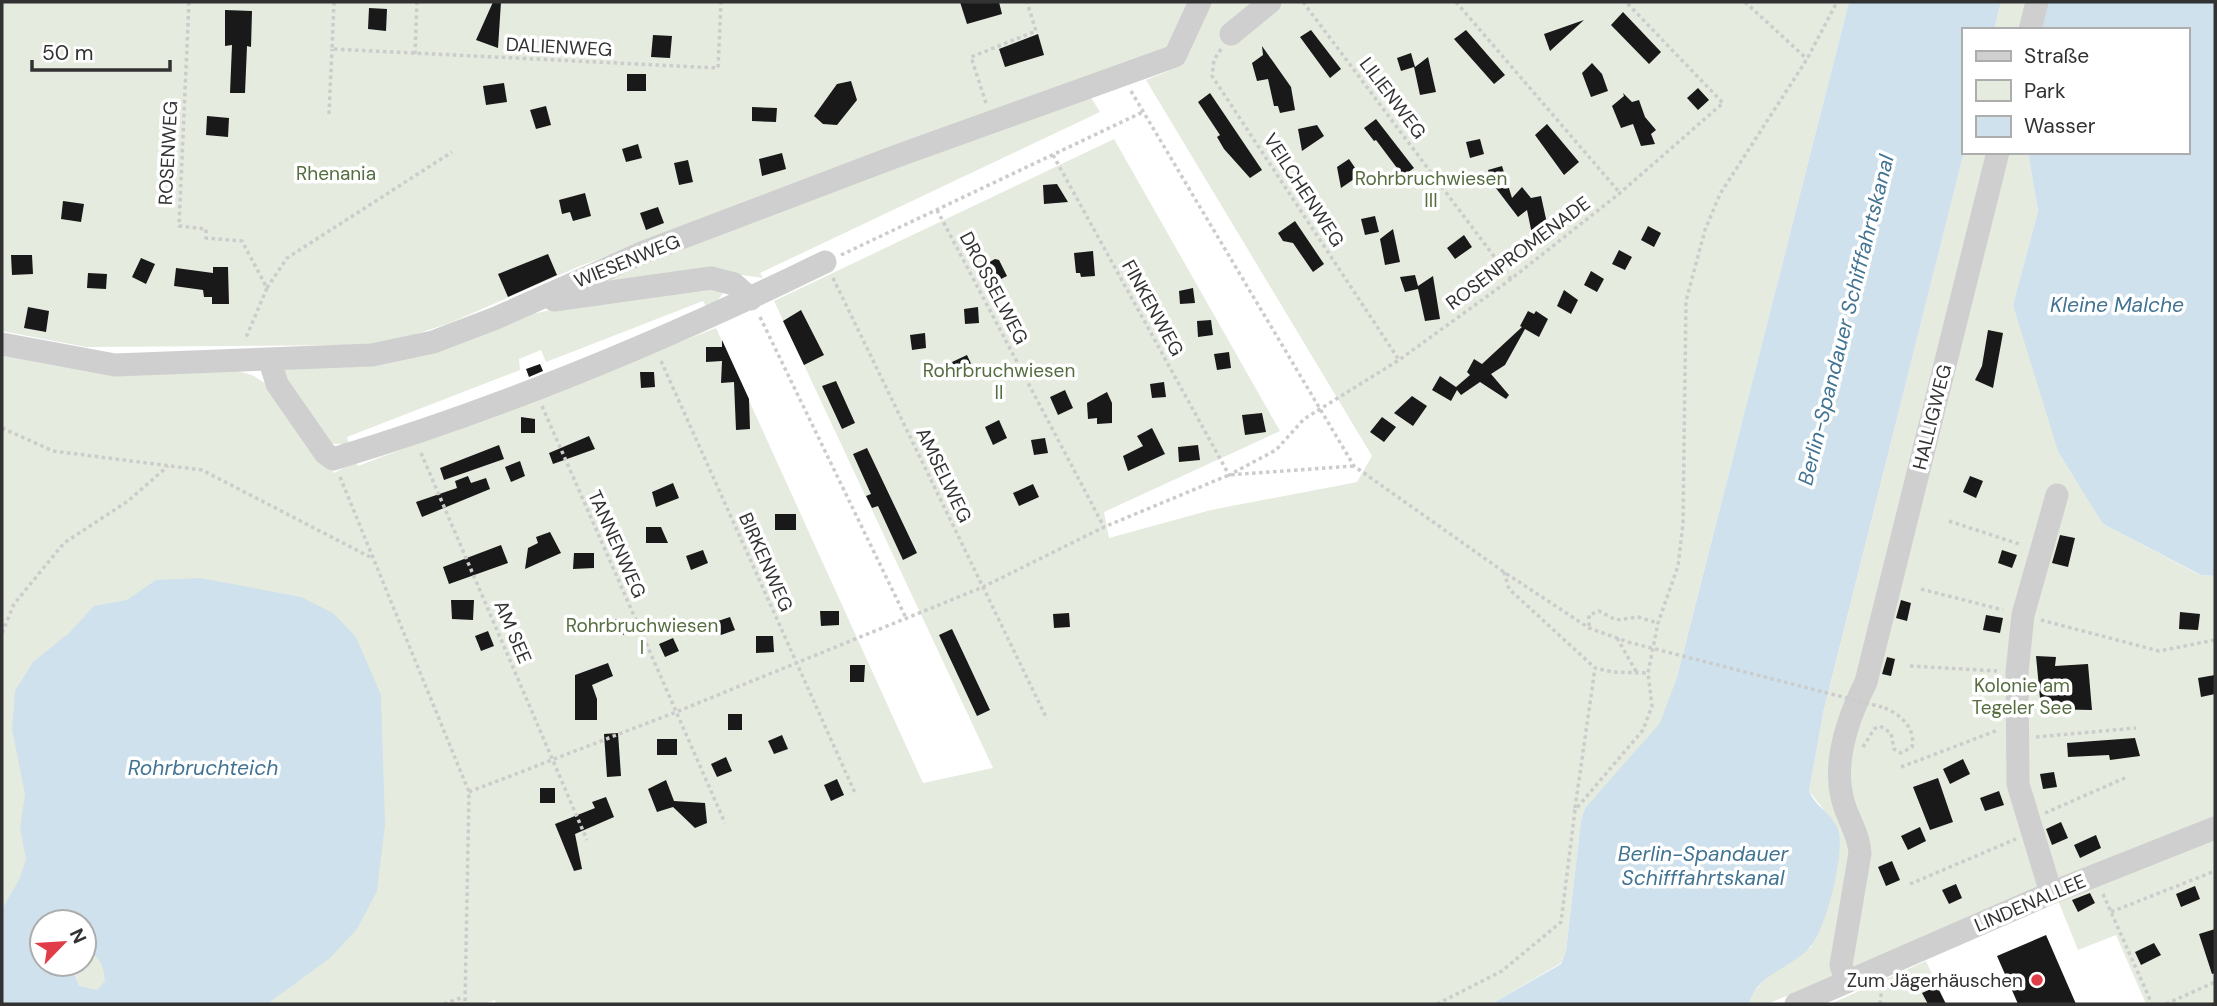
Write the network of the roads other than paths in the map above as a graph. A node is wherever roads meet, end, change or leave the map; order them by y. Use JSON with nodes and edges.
{"nodes":[{"id":1,"x":1200,"y":2,"type":"edge"},
{"id":2,"x":1270,"y":2,"type":"edge"},
{"id":3,"x":2037,"y":2,"type":"edge"},
{"id":4,"x":2030,"y":28,"type":"edge"},
{"id":5,"x":1231,"y":34,"type":"road end"},
{"id":6,"x":1998,"y":154,"type":"edge"},
{"id":7,"x":825,"y":262,"type":"road end"},
{"id":8,"x":544,"y":296,"type":"junction"},
{"id":9,"x":751,"y":299,"type":"junction"},
{"id":10,"x":2,"y":344,"type":"edge"},
{"id":11,"x":270,"y":361,"type":"junction"},
{"id":12,"x":2057,"y":495,"type":"dead end"},
{"id":13,"x":2215,"y":828,"type":"edge"},
{"id":14,"x":2051,"y":893,"type":"junction"},
{"id":15,"x":1846,"y":981,"type":"junction"},
{"id":16,"x":1796,"y":1004,"type":"edge"}],
"edges":[{"from":1,"to":8,"type":"lane","name":"WIESENWEG"},
{"from":2,"to":5,"type":"lane"},
{"from":3,"to":4,"type":"lane"},
{"from":6,"to":15,"type":"lane","name":"HALLIGWEG"},
{"from":7,"to":9,"type":"lane"},
{"from":8,"to":9,"type":"lane"},
{"from":8,"to":11,"type":"lane","name":"WIESENWEG"},
{"from":9,"to":11,"type":"lane"},
{"from":10,"to":11,"type":"lane","name":"WIESENWEG"},
{"from":12,"to":14,"type":"lane"},
{"from":13,"to":14,"type":"lane","name":"LINDENALLEE"},
{"from":14,"to":15,"type":"lane","name":"LINDENALLEE"},
{"from":15,"to":16,"type":"lane"}]}
